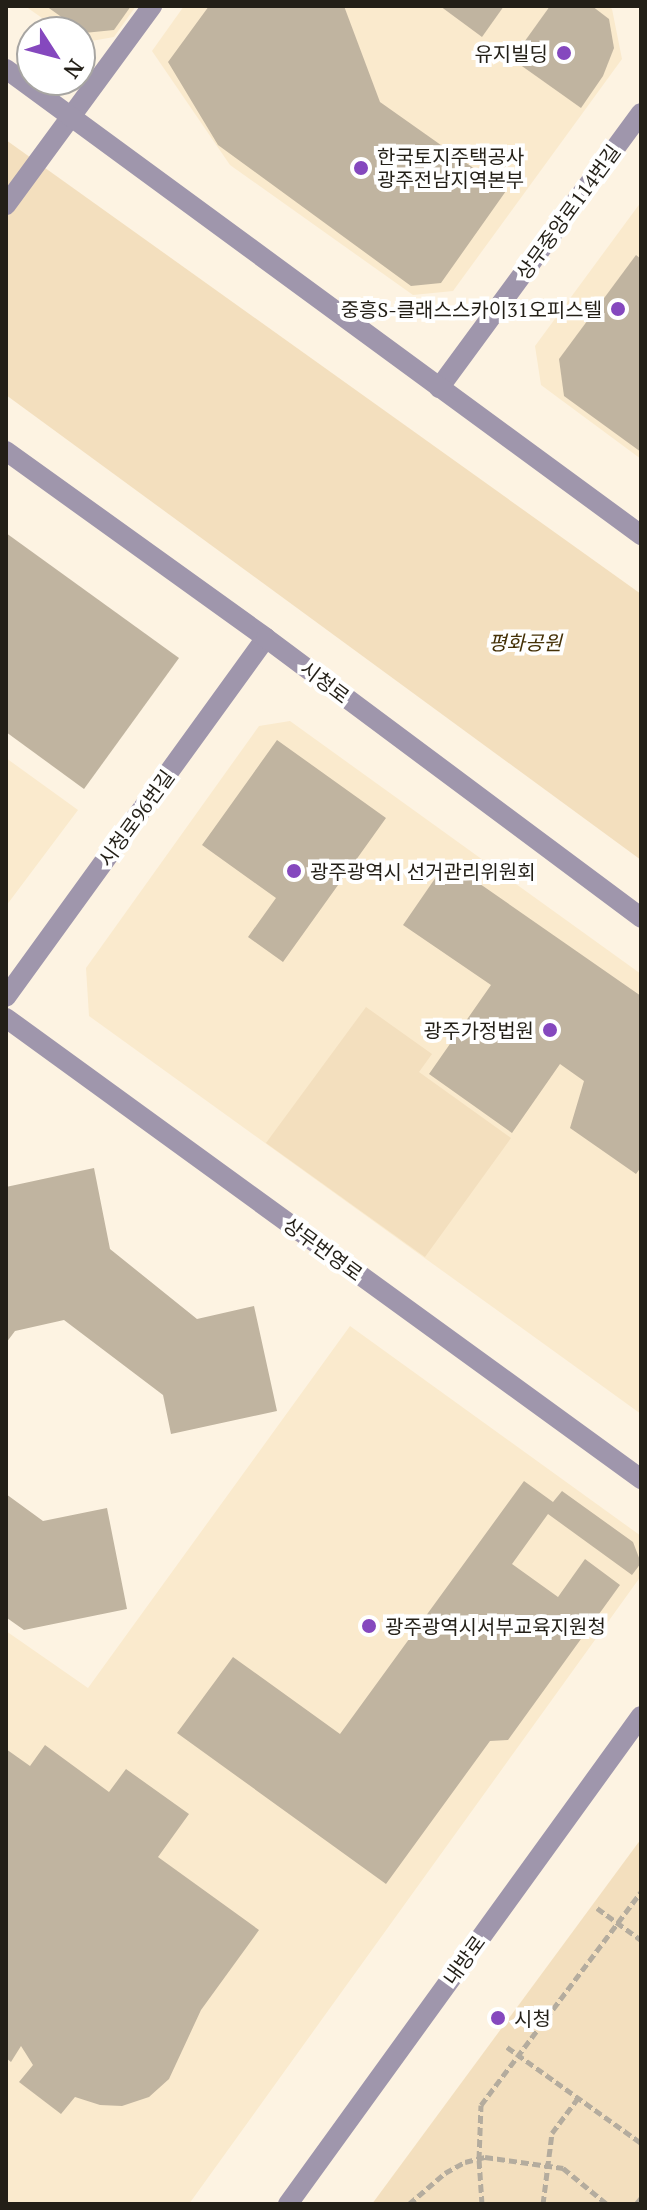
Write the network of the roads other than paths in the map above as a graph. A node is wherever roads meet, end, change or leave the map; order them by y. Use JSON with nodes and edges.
{"nodes":[{"id":1,"x":152,"y":6,"type":"edge"},
{"id":2,"x":6,"y":69,"type":"edge"},
{"id":3,"x":641,"y":113,"type":"edge"},
{"id":4,"x":71,"y":117,"type":"junction"},
{"id":5,"x":6,"y":205,"type":"edge"},
{"id":6,"x":439,"y":388,"type":"junction"},
{"id":7,"x":6,"y":451,"type":"edge"},
{"id":8,"x":641,"y":535,"type":"edge"},
{"id":9,"x":266,"y":638,"type":"junction"},
{"id":10,"x":641,"y":918,"type":"edge"},
{"id":11,"x":6,"y":997,"type":"edge"},
{"id":12,"x":6,"y":1018,"type":"edge"},
{"id":13,"x":641,"y":1479,"type":"edge"},
{"id":14,"x":641,"y":1716,"type":"edge"},
{"id":15,"x":288,"y":2204,"type":"edge"}],
"edges":[{"from":1,"to":4,"type":"street"},
{"from":2,"to":4,"type":"street"},
{"from":3,"to":6,"type":"street","name":"상무중앙로114번길"},
{"from":4,"to":5,"type":"street"},
{"from":4,"to":6,"type":"street"},
{"from":6,"to":8,"type":"street"},
{"from":7,"to":9,"type":"street","name":"시청로"},
{"from":9,"to":10,"type":"street","name":"시청로"},
{"from":9,"to":11,"type":"street","name":"시청로96번길"},
{"from":12,"to":13,"type":"street","name":"상무번영로"},
{"from":14,"to":15,"type":"street","name":"내방로"}]}
